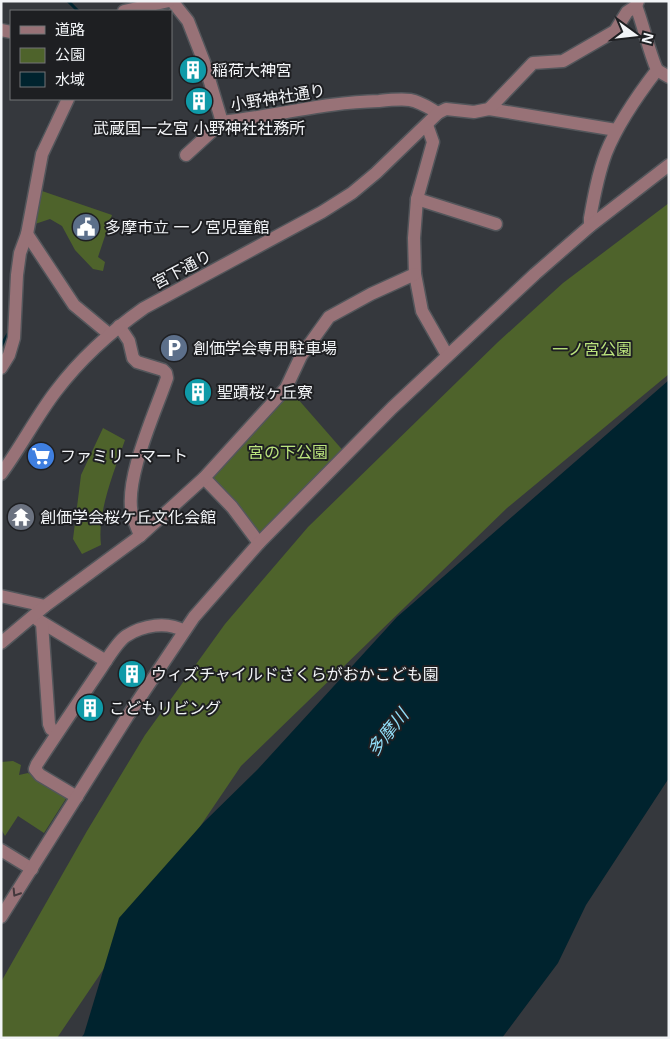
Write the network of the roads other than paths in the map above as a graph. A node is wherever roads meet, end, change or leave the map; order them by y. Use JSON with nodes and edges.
{"nodes":[{"id":1,"x":170,"y":1,"type":"edge"},
{"id":2,"x":637,"y":4,"type":"edge"},
{"id":3,"x":129,"y":10,"type":"edge"},
{"id":4,"x":657,"y":70,"type":"junction"},
{"id":5,"x":669,"y":77,"type":"edge"},
{"id":6,"x":68,"y":100,"type":"edge"},
{"id":7,"x":488,"y":109,"type":"junction"},
{"id":8,"x":438,"y":113,"type":"junction"},
{"id":9,"x":222,"y":122,"type":"junction"},
{"id":10,"x":427,"y":125,"type":"junction"},
{"id":11,"x":616,"y":130,"type":"junction"},
{"id":12,"x":186,"y":155,"type":"dead end"},
{"id":13,"x":669,"y":165,"type":"edge"},
{"id":14,"x":417,"y":199,"type":"junction"},
{"id":15,"x":496,"y":224,"type":"dead end"},
{"id":16,"x":590,"y":226,"type":"junction"},
{"id":17,"x":28,"y":234,"type":"junction"},
{"id":18,"x":415,"y":274,"type":"junction"},
{"id":19,"x":114,"y":330,"type":"junction"},
{"id":20,"x":7,"y":336,"type":"edge"},
{"id":21,"x":447,"y":355,"type":"junction"},
{"id":22,"x":1,"y":368,"type":"edge"},
{"id":23,"x":1,"y":474,"type":"edge"},
{"id":24,"x":204,"y":478,"type":"junction"},
{"id":25,"x":140,"y":536,"type":"junction"},
{"id":26,"x":259,"y":543,"type":"junction"},
{"id":27,"x":1,"y":596,"type":"edge"},
{"id":28,"x":45,"y":606,"type":"junction"},
{"id":29,"x":37,"y":620,"type":"junction"},
{"id":30,"x":184,"y":631,"type":"junction"},
{"id":31,"x":1,"y":643,"type":"edge"},
{"id":32,"x":106,"y":661,"type":"junction"},
{"id":33,"x":57,"y":733,"type":"junction"},
{"id":34,"x":77,"y":797,"type":"junction"},
{"id":35,"x":1,"y":850,"type":"edge"},
{"id":36,"x":32,"y":869,"type":"junction"},
{"id":37,"x":1,"y":917,"type":"edge"}],
"edges":[{"from":1,"to":3,"type":"street"},
{"from":1,"to":9,"type":"street","name":"小野神社通り"},
{"from":2,"to":4,"type":"street"},
{"from":2,"to":7,"type":"street"},
{"from":4,"to":5,"type":"street"},
{"from":4,"to":11,"type":"street"},
{"from":6,"to":17,"type":"street"},
{"from":7,"to":8,"type":"street"},
{"from":7,"to":11,"type":"street"},
{"from":8,"to":9,"type":"street","name":"小野神社通り"},
{"from":8,"to":10,"type":"street","name":"宮下通り"},
{"from":9,"to":12,"type":"street"},
{"from":10,"to":14,"type":"street"},
{"from":10,"to":19,"type":"street","name":"宮下通り"},
{"from":11,"to":16,"type":"street"},
{"from":13,"to":16,"type":"street"},
{"from":14,"to":15,"type":"street"},
{"from":14,"to":18,"type":"street"},
{"from":16,"to":21,"type":"street"},
{"from":17,"to":19,"type":"street"},
{"from":17,"to":20,"type":"street"},
{"from":18,"to":21,"type":"street"},
{"from":18,"to":24,"type":"street"},
{"from":19,"to":23,"type":"street","name":"宮下通り"},
{"from":19,"to":25,"type":"street"},
{"from":20,"to":22,"type":"street"},
{"from":21,"to":26,"type":"street"},
{"from":24,"to":25,"type":"street"},
{"from":24,"to":26,"type":"street"},
{"from":25,"to":28,"type":"street"},
{"from":26,"to":30,"type":"street"},
{"from":27,"to":28,"type":"street"},
{"from":28,"to":29,"type":"street"},
{"from":29,"to":31,"type":"street"},
{"from":29,"to":32,"type":"street"},
{"from":29,"to":33,"type":"street"},
{"from":30,"to":32,"type":"street"},
{"from":30,"to":34,"type":"street"},
{"from":32,"to":33,"type":"street"},
{"from":33,"to":34,"type":"street"},
{"from":34,"to":36,"type":"street"},
{"from":35,"to":36,"type":"street"},
{"from":36,"to":37,"type":"street","one_way":true}]}
